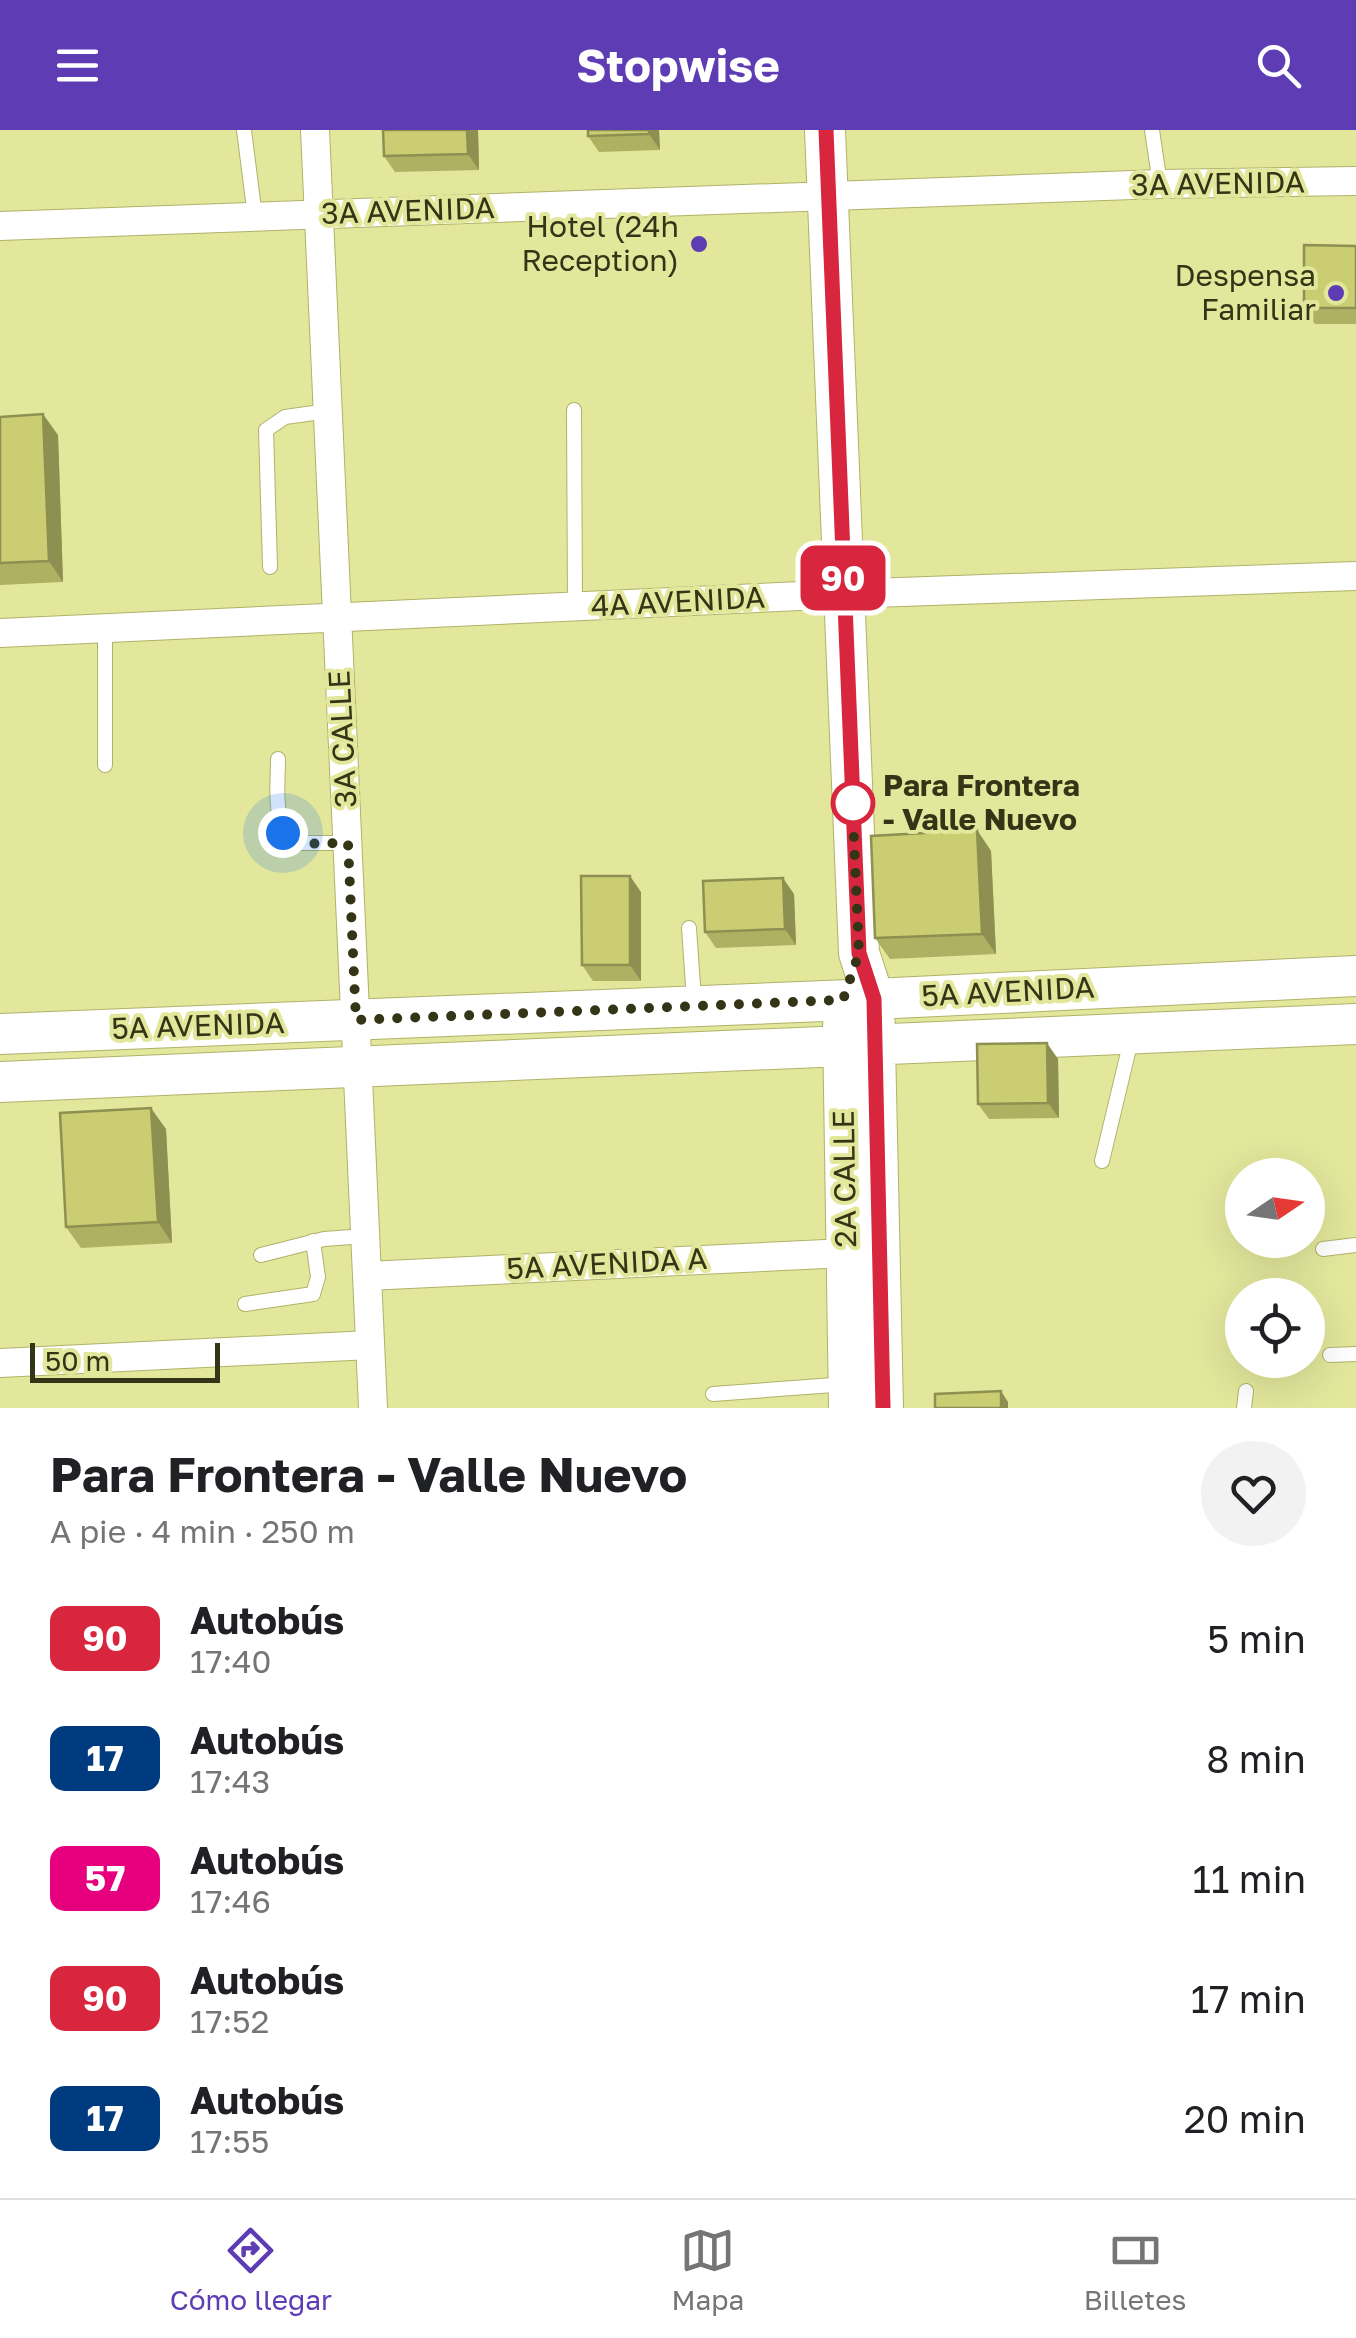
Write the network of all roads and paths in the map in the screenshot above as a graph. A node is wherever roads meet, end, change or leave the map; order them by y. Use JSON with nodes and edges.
{"nodes":[{"id":1,"x":244,"y":130,"type":"edge"},
{"id":2,"x":315,"y":130,"type":"edge"},
{"id":3,"x":826,"y":130,"type":"edge"},
{"id":4,"x":1152,"y":130,"type":"edge"},
{"id":5,"x":1356,"y":181,"type":"edge"},
{"id":6,"x":1160,"y":184,"type":"junction"},
{"id":7,"x":828,"y":196,"type":"junction"},
{"id":8,"x":319,"y":214,"type":"junction"},
{"id":9,"x":255,"y":217,"type":"junction"},
{"id":10,"x":0,"y":226,"type":"edge"},
{"id":11,"x":574,"y":410,"type":"dead end"},
{"id":12,"x":328,"y":411,"type":"junction"},
{"id":13,"x":270,"y":567,"type":"dead end"},
{"id":14,"x":1356,"y":576,"type":"edge"},
{"id":15,"x":844,"y":594,"type":"junction"},
{"id":16,"x":575,"y":606,"type":"junction"},
{"id":17,"x":337,"y":618,"type":"junction"},
{"id":18,"x":105,"y":628,"type":"junction"},
{"id":19,"x":0,"y":633,"type":"edge"},
{"id":20,"x":278,"y":759,"type":"dead end"},
{"id":21,"x":105,"y":766,"type":"dead end"},
{"id":22,"x":348,"y":843,"type":"junction"},
{"id":23,"x":689,"y":928,"type":"dead end"},
{"id":24,"x":1356,"y":976,"type":"edge"},
{"id":25,"x":859,"y":1000,"type":"junction"},
{"id":26,"x":694,"y":1006,"type":"junction"},
{"id":27,"x":498,"y":1014,"type":"junction"},
{"id":28,"x":356,"y":1020,"type":"junction"},
{"id":29,"x":1356,"y":1024,"type":"edge"},
{"id":30,"x":0,"y":1034,"type":"edge"},
{"id":31,"x":1132,"y":1035,"type":"junction"},
{"id":32,"x":859,"y":1047,"type":"junction"},
{"id":33,"x":500,"y":1062,"type":"junction"},
{"id":34,"x":358,"y":1068,"type":"junction"},
{"id":35,"x":0,"y":1082,"type":"edge"},
{"id":36,"x":1102,"y":1161,"type":"dead end"},
{"id":37,"x":365,"y":1236,"type":"junction"},
{"id":38,"x":313,"y":1241,"type":"junction"},
{"id":39,"x":1356,"y":1245,"type":"edge"},
{"id":40,"x":1325,"y":1249,"type":"edge"},
{"id":41,"x":846,"y":1253,"type":"junction"},
{"id":42,"x":261,"y":1255,"type":"dead end"},
{"id":43,"x":367,"y":1276,"type":"junction"},
{"id":44,"x":245,"y":1304,"type":"dead end"},
{"id":45,"x":370,"y":1345,"type":"junction"},
{"id":46,"x":1356,"y":1354,"type":"edge"},
{"id":47,"x":1330,"y":1355,"type":"dead end"},
{"id":48,"x":0,"y":1363,"type":"edge"},
{"id":49,"x":1246,"y":1392,"type":"dead end"},
{"id":50,"x":713,"y":1394,"type":"dead end"},
{"id":51,"x":849,"y":1396,"type":"edge"},
{"id":52,"x":373,"y":1408,"type":"edge"},
{"id":53,"x":883,"y":1408,"type":"edge"},
{"id":54,"x":1244,"y":1408,"type":"edge"}],
"edges":[{"from":1,"to":9,"type":"lane"},
{"from":2,"to":8,"type":"street","name":"3A CALLE"},
{"from":3,"to":7,"type":"street","name":"2A CALLE"},
{"from":4,"to":6,"type":"lane"},
{"from":5,"to":6,"type":"street","name":"3A AVENIDA"},
{"from":6,"to":7,"type":"street","name":"3A AVENIDA"},
{"from":7,"to":8,"type":"street","name":"3A AVENIDA"},
{"from":7,"to":15,"type":"street","name":"2A CALLE"},
{"from":8,"to":9,"type":"street","name":"3A AVENIDA"},
{"from":8,"to":12,"type":"street","name":"3A CALLE"},
{"from":9,"to":10,"type":"street","name":"3A AVENIDA"},
{"from":11,"to":16,"type":"lane"},
{"from":12,"to":13,"type":"lane"},
{"from":12,"to":17,"type":"street","name":"3A CALLE"},
{"from":14,"to":15,"type":"street","name":"4A AVENIDA"},
{"from":15,"to":16,"type":"street","name":"4A AVENIDA"},
{"from":15,"to":25,"type":"street","name":"2A CALLE"},
{"from":16,"to":17,"type":"street","name":"4A AVENIDA"},
{"from":17,"to":18,"type":"street","name":"4A AVENIDA"},
{"from":17,"to":22,"type":"street","name":"3A CALLE"},
{"from":18,"to":19,"type":"street","name":"4A AVENIDA"},
{"from":18,"to":21,"type":"lane"},
{"from":20,"to":22,"type":"lane"},
{"from":22,"to":28,"type":"street","name":"3A CALLE"},
{"from":23,"to":26,"type":"lane"},
{"from":24,"to":25,"type":"street","name":"5A AVENIDA"},
{"from":25,"to":26,"type":"street","name":"5A AVENIDA"},
{"from":25,"to":32,"type":"street","name":"2A CALLE"},
{"from":26,"to":27,"type":"street","name":"5A AVENIDA"},
{"from":27,"to":28,"type":"street","name":"5A AVENIDA"},
{"from":27,"to":33,"type":"street"},
{"from":28,"to":30,"type":"street","name":"5A AVENIDA"},
{"from":28,"to":34,"type":"street","name":"3A CALLE"},
{"from":29,"to":31,"type":"street","name":"5A AVENIDA"},
{"from":31,"to":32,"type":"street","name":"5A AVENIDA"},
{"from":31,"to":36,"type":"lane"},
{"from":32,"to":33,"type":"street","name":"5A AVENIDA"},
{"from":32,"to":41,"type":"street","name":"2A CALLE"},
{"from":32,"to":53,"type":"street","name":"2A CALLE"},
{"from":33,"to":34,"type":"street","name":"5A AVENIDA"},
{"from":34,"to":35,"type":"street","name":"5A AVENIDA"},
{"from":34,"to":37,"type":"street","name":"3A CALLE"},
{"from":37,"to":38,"type":"lane"},
{"from":37,"to":43,"type":"street","name":"3A CALLE"},
{"from":38,"to":42,"type":"lane"},
{"from":38,"to":44,"type":"lane"},
{"from":39,"to":40,"type":"lane"},
{"from":41,"to":43,"type":"street","name":"5A AVENIDA A"},
{"from":41,"to":51,"type":"street","name":"2A CALLE"},
{"from":43,"to":45,"type":"street","name":"3A CALLE"},
{"from":45,"to":48,"type":"street"},
{"from":45,"to":52,"type":"street","name":"3A CALLE"},
{"from":46,"to":47,"type":"lane"},
{"from":49,"to":54,"type":"lane"},
{"from":50,"to":51,"type":"lane"}]}
